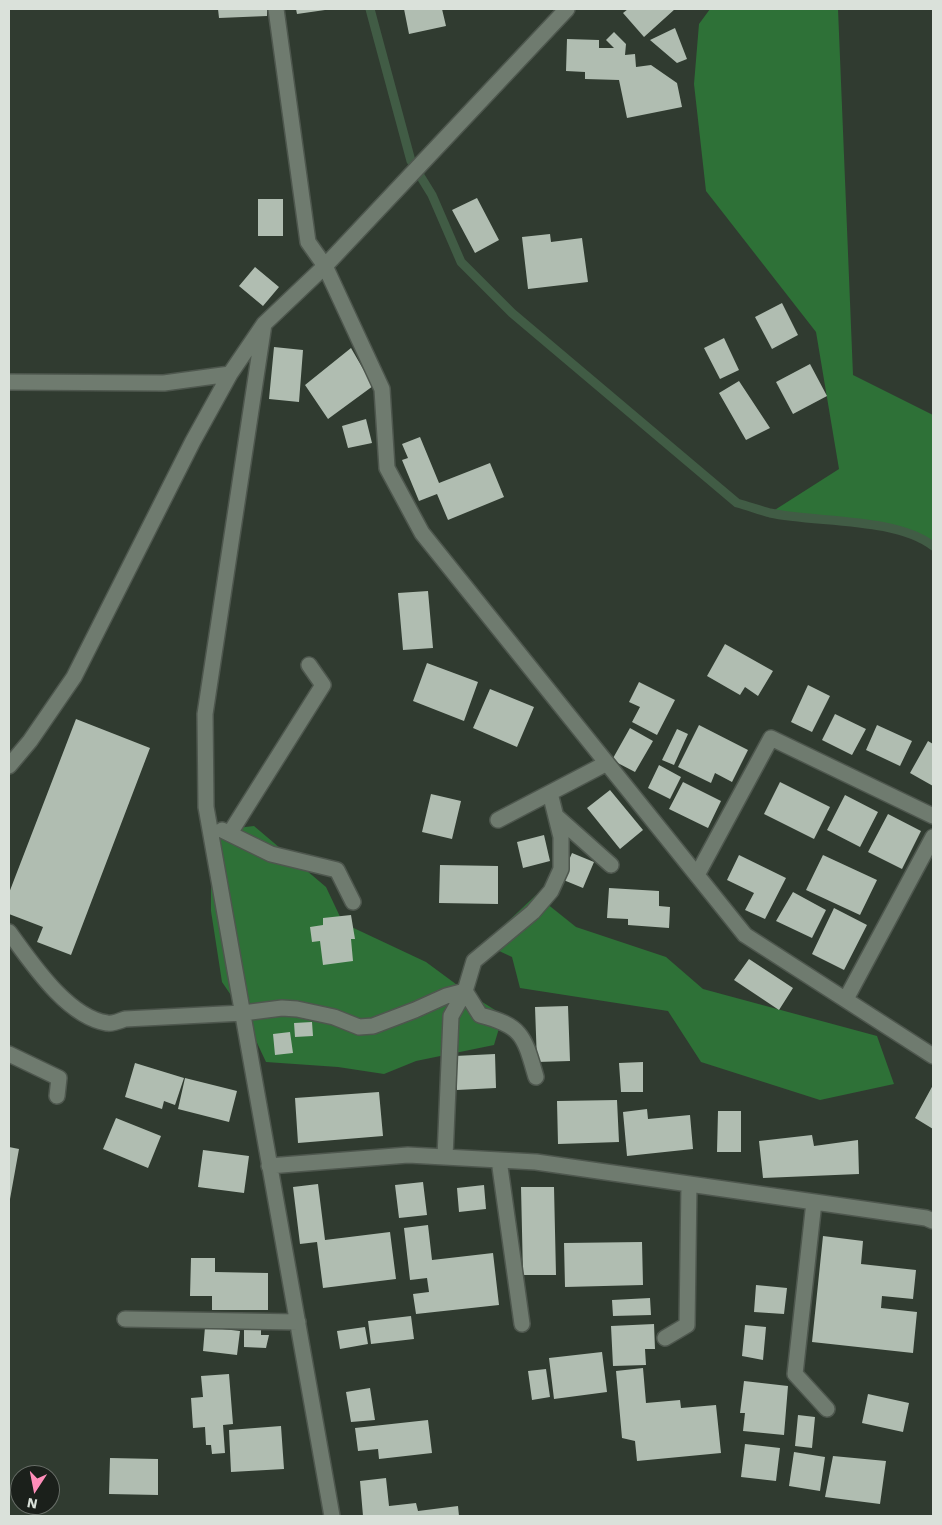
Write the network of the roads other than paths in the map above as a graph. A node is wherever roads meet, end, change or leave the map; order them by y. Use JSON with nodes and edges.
{"nodes":[{"id":1,"x":276,"y":9,"type":"edge"},
{"id":2,"x":567,"y":9,"type":"edge"},
{"id":3,"x":324,"y":266,"type":"junction"},
{"id":4,"x":264,"y":324,"type":"junction"},
{"id":5,"x":230,"y":374,"type":"junction"},
{"id":6,"x":9,"y":382,"type":"edge"},
{"id":7,"x":309,"y":665,"type":"dead end"},
{"id":8,"x":607,"y":763,"type":"junction"},
{"id":9,"x":9,"y":766,"type":"edge"},
{"id":10,"x":550,"y":793,"type":"junction"},
{"id":11,"x":556,"y":816,"type":"junction"},
{"id":12,"x":933,"y":816,"type":"edge"},
{"id":13,"x":498,"y":820,"type":"dead end"},
{"id":14,"x":209,"y":824,"type":"junction"},
{"id":15,"x":230,"y":833,"type":"junction"},
{"id":16,"x":933,"y":837,"type":"edge"},
{"id":17,"x":611,"y":865,"type":"dead end"},
{"id":18,"x":697,"y":875,"type":"junction"},
{"id":19,"x":353,"y":902,"type":"dead end"},
{"id":20,"x":9,"y":932,"type":"edge"},
{"id":21,"x":465,"y":991,"type":"junction"},
{"id":22,"x":846,"y":999,"type":"junction"},
{"id":23,"x":243,"y":1013,"type":"junction"},
{"id":24,"x":9,"y":1054,"type":"edge"},
{"id":25,"x":933,"y":1056,"type":"edge"},
{"id":26,"x":536,"y":1077,"type":"dead end"},
{"id":27,"x":57,"y":1096,"type":"dead end"},
{"id":28,"x":444,"y":1157,"type":"junction"},
{"id":29,"x":499,"y":1160,"type":"junction"},
{"id":30,"x":270,"y":1166,"type":"junction"},
{"id":31,"x":689,"y":1184,"type":"junction"},
{"id":32,"x":814,"y":1202,"type":"junction"},
{"id":33,"x":933,"y":1221,"type":"edge"},
{"id":34,"x":125,"y":1318,"type":"dead end"},
{"id":35,"x":298,"y":1322,"type":"junction"},
{"id":36,"x":522,"y":1324,"type":"dead end"},
{"id":37,"x":665,"y":1338,"type":"dead end"},
{"id":38,"x":827,"y":1408,"type":"dead end"},
{"id":39,"x":332,"y":1516,"type":"edge"}],
"edges":[{"from":1,"to":3,"type":"street"},
{"from":2,"to":3,"type":"street"},
{"from":3,"to":4,"type":"street"},
{"from":3,"to":8,"type":"street"},
{"from":4,"to":5,"type":"street"},
{"from":4,"to":14,"type":"street"},
{"from":5,"to":6,"type":"street"},
{"from":5,"to":9,"type":"street"},
{"from":7,"to":15,"type":"street"},
{"from":8,"to":10,"type":"street"},
{"from":8,"to":18,"type":"street"},
{"from":10,"to":11,"type":"street"},
{"from":10,"to":13,"type":"street"},
{"from":11,"to":17,"type":"street"},
{"from":11,"to":21,"type":"street"},
{"from":12,"to":18,"type":"street"},
{"from":14,"to":15,"type":"street"},
{"from":14,"to":23,"type":"street"},
{"from":15,"to":19,"type":"street"},
{"from":16,"to":22,"type":"street"},
{"from":18,"to":22,"type":"street"},
{"from":20,"to":23,"type":"street"},
{"from":21,"to":23,"type":"street"},
{"from":21,"to":26,"type":"street"},
{"from":21,"to":28,"type":"street"},
{"from":22,"to":25,"type":"street"},
{"from":23,"to":30,"type":"street"},
{"from":24,"to":27,"type":"street"},
{"from":28,"to":29,"type":"street"},
{"from":28,"to":30,"type":"street"},
{"from":29,"to":31,"type":"street"},
{"from":29,"to":36,"type":"street"},
{"from":30,"to":35,"type":"street"},
{"from":31,"to":32,"type":"street"},
{"from":31,"to":37,"type":"street"},
{"from":32,"to":33,"type":"street"},
{"from":32,"to":38,"type":"street"},
{"from":34,"to":35,"type":"street"},
{"from":35,"to":39,"type":"street"}]}
